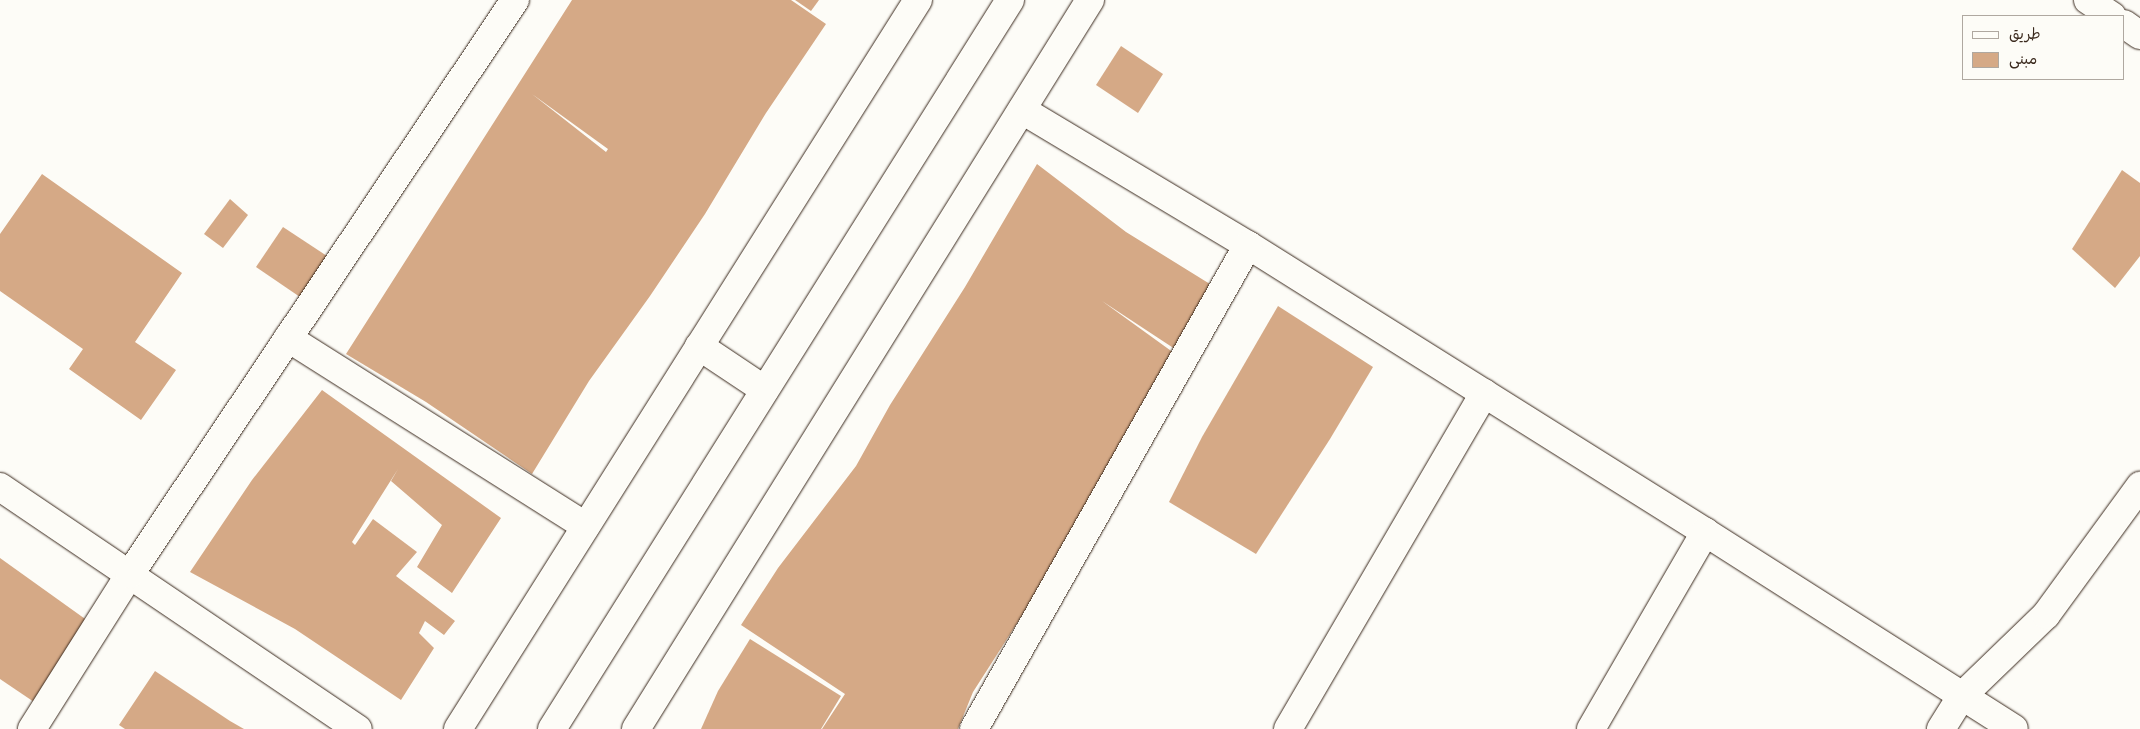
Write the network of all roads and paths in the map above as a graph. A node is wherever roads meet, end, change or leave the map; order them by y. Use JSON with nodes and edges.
{"nodes":[{"id":1,"x":515,"y":0,"type":"edge"},
{"id":2,"x":918,"y":0,"type":"edge"},
{"id":3,"x":1010,"y":0,"type":"edge"},
{"id":4,"x":1090,"y":0,"type":"edge"},
{"id":5,"x":2088,"y":0,"type":"edge"},
{"id":6,"x":2110,"y":15,"type":"edge"},
{"id":7,"x":2125,"y":25,"type":"edge"},
{"id":8,"x":2140,"y":35,"type":"edge"},
{"id":9,"x":1022,"y":110,"type":"junction"},
{"id":10,"x":1248,"y":245,"type":"junction"},
{"id":11,"x":288,"y":338,"type":"junction"},
{"id":12,"x":699,"y":346,"type":"junction"},
{"id":13,"x":765,"y":390,"type":"junction"},
{"id":14,"x":1484,"y":394,"type":"junction"},
{"id":15,"x":2140,"y":486,"type":"edge"},
{"id":16,"x":0,"y":487,"type":"edge"},
{"id":17,"x":585,"y":526,"type":"junction"},
{"id":18,"x":1704,"y":532,"type":"junction"},
{"id":19,"x":130,"y":574,"type":"junction"},
{"id":20,"x":1961,"y":697,"type":"junction"},
{"id":21,"x":32,"y":729,"type":"edge"},
{"id":22,"x":358,"y":729,"type":"edge"},
{"id":23,"x":458,"y":729,"type":"edge"},
{"id":24,"x":552,"y":729,"type":"edge"},
{"id":25,"x":636,"y":729,"type":"edge"},
{"id":26,"x":974,"y":729,"type":"edge"},
{"id":27,"x":1288,"y":729,"type":"edge"},
{"id":28,"x":1591,"y":729,"type":"edge"},
{"id":29,"x":1941,"y":729,"type":"edge"},
{"id":30,"x":2014,"y":729,"type":"edge"}],
"edges":[{"from":1,"to":11,"type":"street"},
{"from":2,"to":12,"type":"street"},
{"from":3,"to":13,"type":"street"},
{"from":4,"to":9,"type":"street"},
{"from":5,"to":6,"type":"street"},
{"from":7,"to":8,"type":"street"},
{"from":9,"to":10,"type":"street"},
{"from":9,"to":25,"type":"street"},
{"from":10,"to":14,"type":"street"},
{"from":10,"to":26,"type":"street"},
{"from":11,"to":17,"type":"street"},
{"from":11,"to":19,"type":"street"},
{"from":12,"to":13,"type":"street"},
{"from":12,"to":17,"type":"street"},
{"from":13,"to":24,"type":"street"},
{"from":14,"to":18,"type":"street"},
{"from":14,"to":27,"type":"street"},
{"from":15,"to":20,"type":"street"},
{"from":16,"to":19,"type":"street"},
{"from":17,"to":23,"type":"street"},
{"from":18,"to":20,"type":"street"},
{"from":18,"to":28,"type":"street"},
{"from":19,"to":21,"type":"street"},
{"from":19,"to":22,"type":"street"},
{"from":20,"to":29,"type":"street"},
{"from":20,"to":30,"type":"street"}]}
